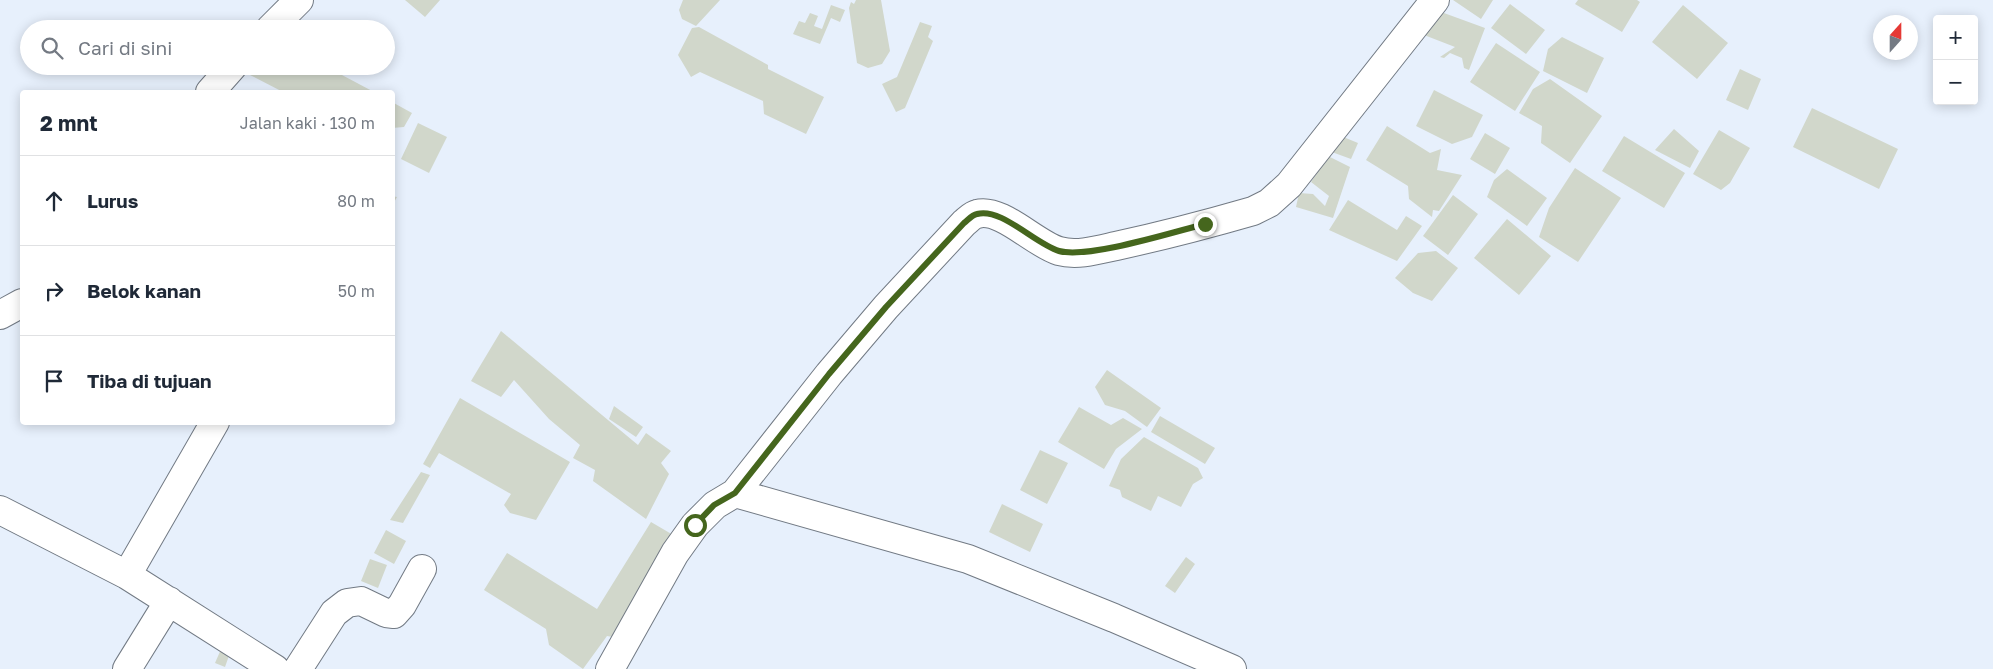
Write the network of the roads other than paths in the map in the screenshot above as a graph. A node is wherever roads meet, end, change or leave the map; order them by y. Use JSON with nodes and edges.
{"nodes":[{"id":1,"x":300,"y":0,"type":"edge"},
{"id":2,"x":1435,"y":0,"type":"edge"},
{"id":3,"x":279,"y":20,"type":"edge"},
{"id":4,"x":224,"y":75,"type":"edge"},
{"id":5,"x":212,"y":90,"type":"edge"},
{"id":6,"x":20,"y":304,"type":"edge"},
{"id":7,"x":0,"y":315,"type":"edge"},
{"id":8,"x":213,"y":425,"type":"edge"},
{"id":9,"x":735,"y":493,"type":"junction"},
{"id":10,"x":0,"y":510,"type":"edge"},
{"id":11,"x":422,"y":569,"type":"dead end"},
{"id":12,"x":128,"y":575,"type":"junction"},
{"id":13,"x":169,"y":601,"type":"junction"},
{"id":14,"x":127,"y":669,"type":"edge"},
{"id":15,"x":275,"y":669,"type":"edge"},
{"id":16,"x":298,"y":669,"type":"edge"},
{"id":17,"x":610,"y":669,"type":"edge"},
{"id":18,"x":1232,"y":669,"type":"edge"}],
"edges":[{"from":1,"to":3,"type":"street"},
{"from":2,"to":9,"type":"street"},
{"from":4,"to":5,"type":"street"},
{"from":6,"to":7,"type":"street"},
{"from":8,"to":12,"type":"street"},
{"from":9,"to":17,"type":"street"},
{"from":9,"to":18,"type":"street"},
{"from":10,"to":12,"type":"street"},
{"from":11,"to":16,"type":"street"},
{"from":12,"to":13,"type":"street"},
{"from":13,"to":14,"type":"street"},
{"from":13,"to":15,"type":"street"}]}
